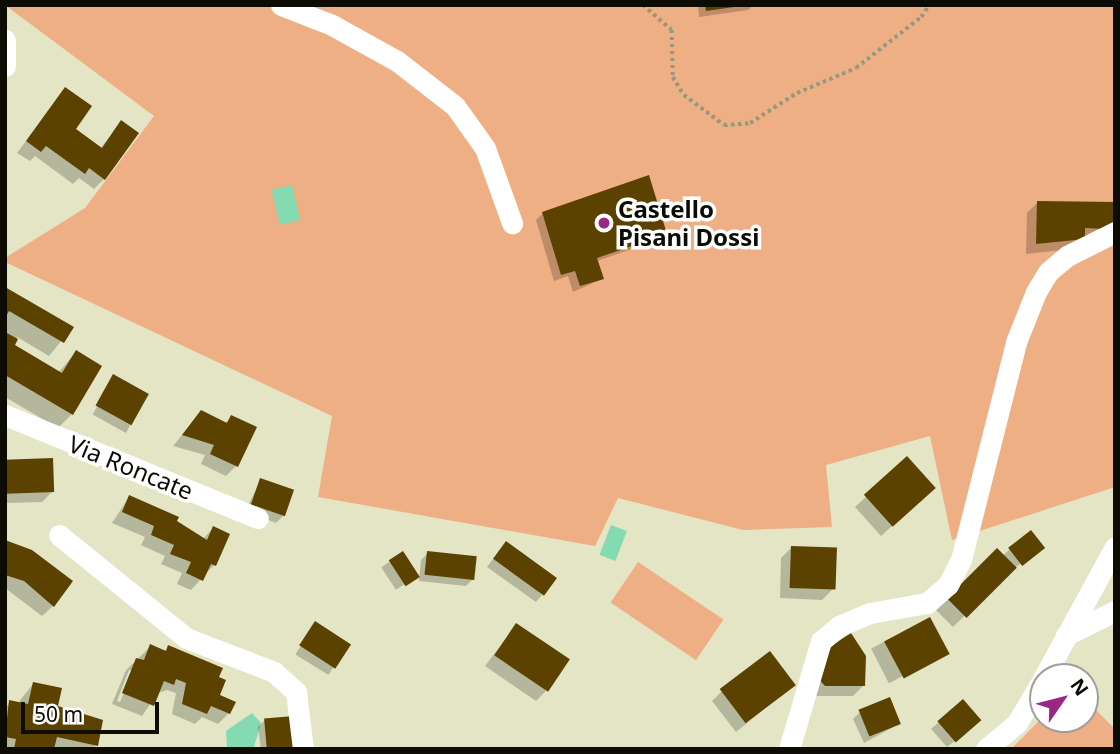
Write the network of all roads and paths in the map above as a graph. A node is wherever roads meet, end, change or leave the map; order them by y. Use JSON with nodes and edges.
{"nodes":[{"id":1,"x":281,"y":5,"type":"edge"},
{"id":2,"x":643,"y":5,"type":"edge"},
{"id":3,"x":929,"y":5,"type":"edge"},
{"id":4,"x":5,"y":40,"type":"edge"},
{"id":5,"x":5,"y":66,"type":"edge"},
{"id":6,"x":512,"y":223,"type":"dead end"},
{"id":7,"x":1115,"y":232,"type":"edge"},
{"id":8,"x":5,"y":415,"type":"edge"},
{"id":9,"x":258,"y":518,"type":"dead end"},
{"id":10,"x":59,"y":535,"type":"dead end"},
{"id":11,"x":1115,"y":547,"type":"edge"},
{"id":12,"x":1115,"y":611,"type":"edge"},
{"id":13,"x":1066,"y":635,"type":"junction"},
{"id":14,"x":1052,"y":663,"type":"edge"},
{"id":15,"x":1029,"y":703,"type":"edge"},
{"id":16,"x":303,"y":749,"type":"edge"},
{"id":17,"x":789,"y":749,"type":"edge"},
{"id":18,"x":986,"y":749,"type":"edge"}],
"edges":[{"from":1,"to":6,"type":"street"},
{"from":2,"to":3,"type":"path"},
{"from":4,"to":5,"type":"street"},
{"from":7,"to":17,"type":"street"},
{"from":8,"to":9,"type":"street","name":"Via Roncate"},
{"from":10,"to":16,"type":"street"},
{"from":11,"to":13,"type":"street"},
{"from":12,"to":13,"type":"street"},
{"from":13,"to":14,"type":"street"},
{"from":15,"to":18,"type":"street"}]}
